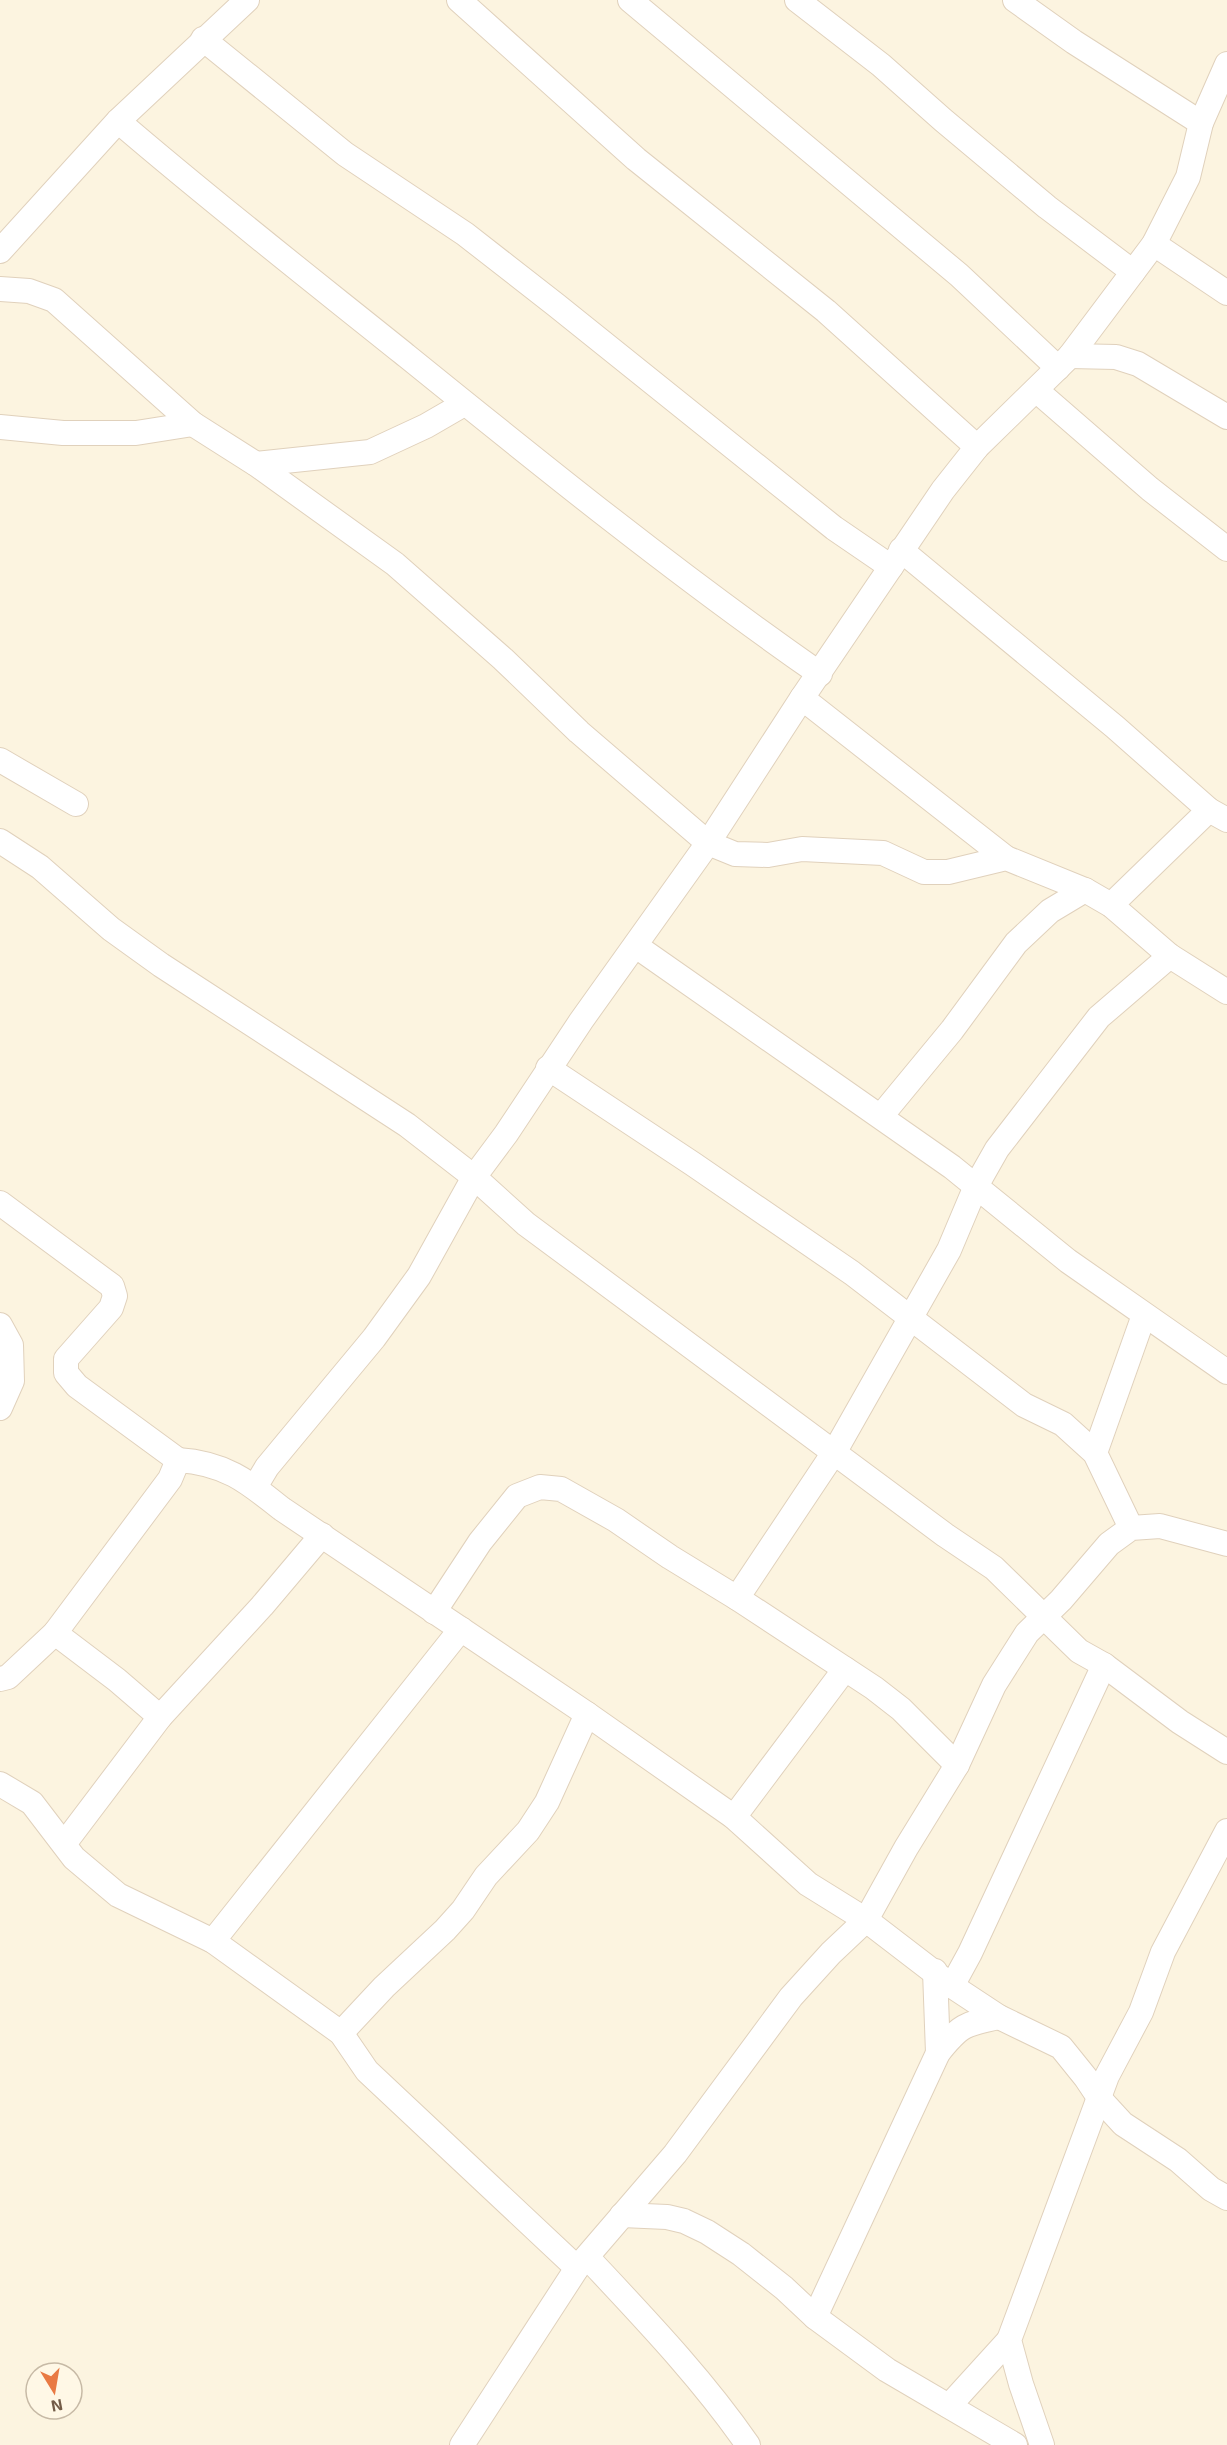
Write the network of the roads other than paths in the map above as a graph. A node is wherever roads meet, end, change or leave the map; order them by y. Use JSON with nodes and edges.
{"nodes":[{"id":1,"x":246,"y":0,"type":"edge"},
{"id":2,"x":459,"y":0,"type":"edge"},
{"id":3,"x":630,"y":0,"type":"edge"},
{"id":4,"x":796,"y":0,"type":"edge"},
{"id":5,"x":1016,"y":0,"type":"edge"},
{"id":6,"x":203,"y":39,"type":"junction"},
{"id":7,"x":1227,"y":64,"type":"edge"},
{"id":8,"x":118,"y":121,"type":"junction"},
{"id":9,"x":1201,"y":123,"type":"junction"},
{"id":10,"x":1154,"y":244,"type":"junction"},
{"id":11,"x":0,"y":251,"type":"edge"},
{"id":12,"x":1133,"y":272,"type":"junction"},
{"id":13,"x":0,"y":289,"type":"edge"},
{"id":14,"x":1227,"y":293,"type":"edge"},
{"id":15,"x":1064,"y":362,"type":"junction"},
{"id":16,"x":1036,"y":390,"type":"junction"},
{"id":17,"x":464,"y":404,"type":"junction"},
{"id":18,"x":1227,"y":417,"type":"edge"},
{"id":19,"x":193,"y":424,"type":"junction"},
{"id":20,"x":0,"y":427,"type":"edge"},
{"id":21,"x":977,"y":447,"type":"junction"},
{"id":22,"x":256,"y":464,"type":"junction"},
{"id":23,"x":1227,"y":549,"type":"edge"},
{"id":24,"x":896,"y":558,"type":"junction"},
{"id":25,"x":820,"y":674,"type":"junction"},
{"id":26,"x":802,"y":698,"type":"junction"},
{"id":27,"x":0,"y":760,"type":"edge"},
{"id":28,"x":76,"y":804,"type":"dead end"},
{"id":29,"x":1218,"y":815,"type":"edge"},
{"id":30,"x":0,"y":841,"type":"edge"},
{"id":31,"x":708,"y":843,"type":"junction"},
{"id":32,"x":1006,"y":858,"type":"junction"},
{"id":33,"x":1085,"y":890,"type":"junction"},
{"id":34,"x":1111,"y":905,"type":"junction"},
{"id":35,"x":636,"y":946,"type":"junction"},
{"id":36,"x":1170,"y":956,"type":"junction"},
{"id":37,"x":1227,"y":992,"type":"edge"},
{"id":38,"x":548,"y":1068,"type":"junction"},
{"id":39,"x":881,"y":1116,"type":"junction"},
{"id":40,"x":474,"y":1177,"type":"junction"},
{"id":41,"x":976,"y":1186,"type":"junction"},
{"id":42,"x":0,"y":1203,"type":"edge"},
{"id":43,"x":1144,"y":1315,"type":"junction"},
{"id":44,"x":910,"y":1317,"type":"junction"},
{"id":45,"x":0,"y":1325,"type":"edge"},
{"id":46,"x":1227,"y":1372,"type":"edge"},
{"id":47,"x":0,"y":1408,"type":"edge"},
{"id":48,"x":835,"y":1451,"type":"junction"},
{"id":49,"x":1095,"y":1453,"type":"junction"},
{"id":50,"x":178,"y":1460,"type":"junction"},
{"id":51,"x":255,"y":1487,"type":"junction"},
{"id":52,"x":1131,"y":1528,"type":"junction"},
{"id":53,"x":322,"y":1535,"type":"junction"},
{"id":54,"x":1227,"y":1544,"type":"edge"},
{"id":55,"x":737,"y":1598,"type":"junction"},
{"id":56,"x":434,"y":1612,"type":"junction"},
{"id":57,"x":1045,"y":1615,"type":"junction"},
{"id":58,"x":461,"y":1629,"type":"junction"},
{"id":59,"x":55,"y":1633,"type":"junction"},
{"id":60,"x":1104,"y":1665,"type":"junction"},
{"id":61,"x":844,"y":1668,"type":"junction"},
{"id":62,"x":0,"y":1679,"type":"edge"},
{"id":63,"x":587,"y":1714,"type":"junction"},
{"id":64,"x":159,"y":1717,"type":"junction"},
{"id":65,"x":1227,"y":1752,"type":"edge"},
{"id":66,"x":957,"y":1766,"type":"junction"},
{"id":67,"x":0,"y":1784,"type":"edge"},
{"id":68,"x":734,"y":1817,"type":"junction"},
{"id":69,"x":1227,"y":1832,"type":"edge"},
{"id":70,"x":64,"y":1844,"type":"junction"},
{"id":71,"x":866,"y":1920,"type":"junction"},
{"id":72,"x":213,"y":1941,"type":"junction"},
{"id":73,"x":943,"y":1979,"type":"junction"},
{"id":74,"x":999,"y":2017,"type":"junction"},
{"id":75,"x":341,"y":2033,"type":"junction"},
{"id":76,"x":938,"y":2053,"type":"junction"},
{"id":77,"x":1100,"y":2099,"type":"junction"},
{"id":78,"x":1227,"y":2198,"type":"edge"},
{"id":79,"x":622,"y":2216,"type":"junction"},
{"id":80,"x":582,"y":2262,"type":"junction"},
{"id":81,"x":815,"y":2317,"type":"junction"},
{"id":82,"x":1009,"y":2340,"type":"junction"},
{"id":83,"x":949,"y":2406,"type":"junction"},
{"id":84,"x":462,"y":2445,"type":"edge"},
{"id":85,"x":748,"y":2445,"type":"edge"},
{"id":86,"x":1015,"y":2445,"type":"edge"},
{"id":87,"x":1042,"y":2445,"type":"edge"}],
"edges":[{"from":1,"to":6,"type":"street"},
{"from":2,"to":21,"type":"street"},
{"from":3,"to":15,"type":"street"},
{"from":4,"to":12,"type":"street"},
{"from":5,"to":9,"type":"street"},
{"from":6,"to":8,"type":"street"},
{"from":6,"to":24,"type":"street"},
{"from":7,"to":9,"type":"street"},
{"from":8,"to":11,"type":"street"},
{"from":8,"to":17,"type":"street"},
{"from":9,"to":10,"type":"street"},
{"from":10,"to":12,"type":"street"},
{"from":10,"to":14,"type":"street"},
{"from":12,"to":15,"type":"street"},
{"from":13,"to":19,"type":"street"},
{"from":15,"to":16,"type":"street"},
{"from":15,"to":18,"type":"street"},
{"from":16,"to":21,"type":"street"},
{"from":16,"to":23,"type":"street"},
{"from":17,"to":22,"type":"street"},
{"from":17,"to":25,"type":"street"},
{"from":19,"to":20,"type":"street"},
{"from":19,"to":22,"type":"street"},
{"from":21,"to":24,"type":"street"},
{"from":22,"to":31,"type":"street"},
{"from":24,"to":25,"type":"street"},
{"from":24,"to":29,"type":"street"},
{"from":25,"to":26,"type":"street"},
{"from":26,"to":31,"type":"street"},
{"from":26,"to":32,"type":"street"},
{"from":27,"to":28,"type":"street"},
{"from":29,"to":34,"type":"street"},
{"from":30,"to":40,"type":"street"},
{"from":31,"to":32,"type":"street"},
{"from":31,"to":35,"type":"street"},
{"from":32,"to":33,"type":"street"},
{"from":33,"to":34,"type":"street"},
{"from":33,"to":39,"type":"street"},
{"from":34,"to":36,"type":"street"},
{"from":35,"to":38,"type":"street"},
{"from":35,"to":39,"type":"street"},
{"from":36,"to":37,"type":"street"},
{"from":36,"to":41,"type":"street"},
{"from":38,"to":40,"type":"street"},
{"from":38,"to":44,"type":"street"},
{"from":39,"to":41,"type":"street"},
{"from":40,"to":48,"type":"street"},
{"from":40,"to":51,"type":"street"},
{"from":41,"to":43,"type":"street"},
{"from":41,"to":44,"type":"street"},
{"from":42,"to":50,"type":"street"},
{"from":43,"to":46,"type":"street"},
{"from":43,"to":49,"type":"street"},
{"from":44,"to":48,"type":"street"},
{"from":44,"to":49,"type":"street"},
{"from":45,"to":47,"type":"street"},
{"from":48,"to":55,"type":"street"},
{"from":48,"to":57,"type":"street"},
{"from":49,"to":52,"type":"street"},
{"from":50,"to":51,"type":"street"},
{"from":50,"to":59,"type":"street"},
{"from":51,"to":53,"type":"street"},
{"from":52,"to":54,"type":"street"},
{"from":52,"to":57,"type":"street"},
{"from":53,"to":56,"type":"street"},
{"from":53,"to":64,"type":"street"},
{"from":55,"to":56,"type":"street"},
{"from":55,"to":61,"type":"street"},
{"from":56,"to":58,"type":"street"},
{"from":57,"to":60,"type":"street"},
{"from":57,"to":66,"type":"street"},
{"from":58,"to":63,"type":"street"},
{"from":58,"to":72,"type":"street"},
{"from":59,"to":62,"type":"street"},
{"from":59,"to":64,"type":"street"},
{"from":60,"to":65,"type":"street"},
{"from":60,"to":73,"type":"street"},
{"from":61,"to":66,"type":"street"},
{"from":61,"to":68,"type":"street"},
{"from":63,"to":68,"type":"street"},
{"from":63,"to":75,"type":"street"},
{"from":64,"to":70,"type":"street"},
{"from":66,"to":71,"type":"street"},
{"from":67,"to":70,"type":"street"},
{"from":68,"to":71,"type":"street"},
{"from":69,"to":77,"type":"street"},
{"from":70,"to":72,"type":"street"},
{"from":71,"to":73,"type":"street"},
{"from":71,"to":79,"type":"street"},
{"from":72,"to":75,"type":"street"},
{"from":73,"to":74,"type":"street"},
{"from":73,"to":76,"type":"street"},
{"from":74,"to":76,"type":"street"},
{"from":74,"to":77,"type":"street"},
{"from":75,"to":80,"type":"street"},
{"from":76,"to":81,"type":"street"},
{"from":77,"to":78,"type":"street"},
{"from":77,"to":82,"type":"street"},
{"from":79,"to":80,"type":"street"},
{"from":79,"to":81,"type":"street"},
{"from":80,"to":84,"type":"street"},
{"from":80,"to":85,"type":"street"},
{"from":81,"to":83,"type":"street"},
{"from":82,"to":83,"type":"street"},
{"from":82,"to":87,"type":"street"},
{"from":83,"to":86,"type":"street"}]}
